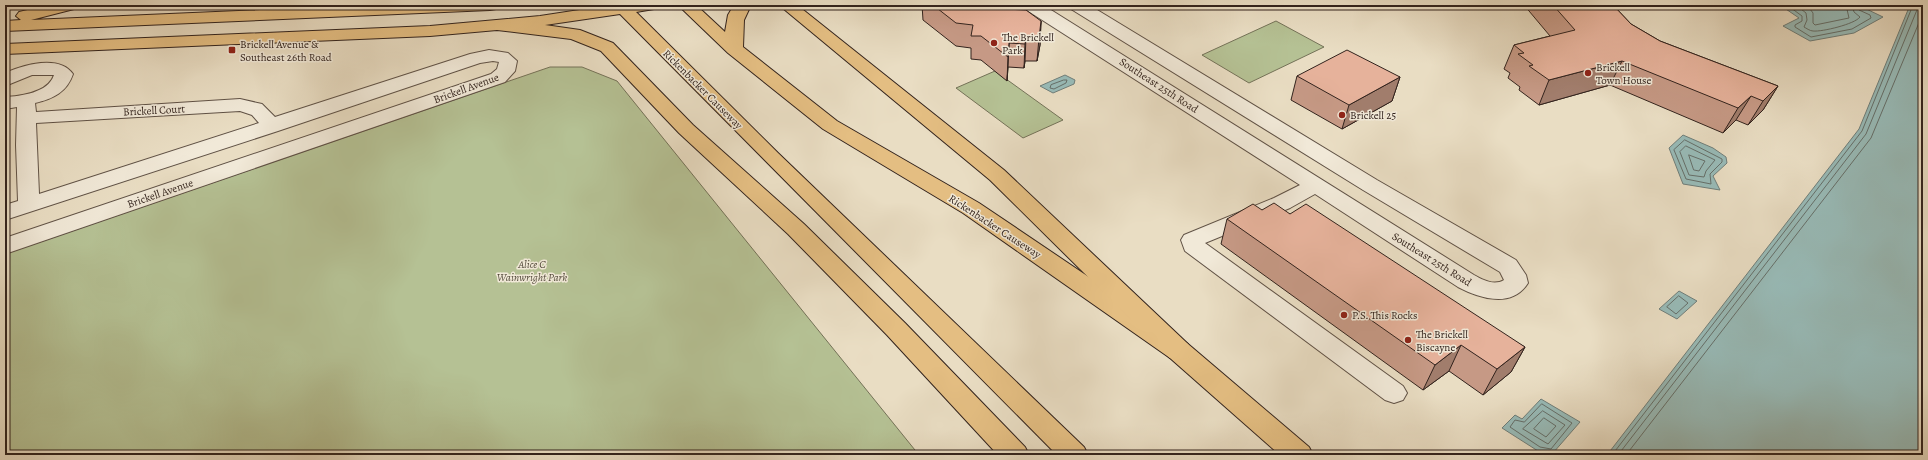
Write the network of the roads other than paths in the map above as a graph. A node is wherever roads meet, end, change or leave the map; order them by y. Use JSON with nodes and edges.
{"nodes":[{"id":1,"x":68,"y":5,"type":"edge"},
{"id":2,"x":83,"y":5,"type":"edge"},
{"id":3,"x":490,"y":5,"type":"edge"},
{"id":4,"x":648,"y":5,"type":"edge"},
{"id":5,"x":686,"y":5,"type":"edge"},
{"id":6,"x":743,"y":5,"type":"edge"},
{"id":7,"x":787,"y":5,"type":"edge"},
{"id":8,"x":1031,"y":5,"type":"edge"},
{"id":9,"x":1077,"y":5,"type":"edge"},
{"id":10,"x":621,"y":7,"type":"edge"},
{"id":11,"x":14,"y":12,"type":"edge"},
{"id":12,"x":74,"y":23,"type":"junction"},
{"id":13,"x":497,"y":25,"type":"junction"},
{"id":14,"x":5,"y":26,"type":"edge"},
{"id":15,"x":5,"y":48,"type":"edge"},
{"id":16,"x":734,"y":49,"type":"junction"},
{"id":17,"x":1149,"y":49,"type":"junction"},
{"id":18,"x":1122,"y":61,"type":"junction"},
{"id":19,"x":5,"y":80,"type":"edge"},
{"id":20,"x":5,"y":103,"type":"edge"},
{"id":21,"x":28,"y":109,"type":"junction"},
{"id":22,"x":271,"y":127,"type":"junction"},
{"id":23,"x":1315,"y":151,"type":"junction"},
{"id":24,"x":1286,"y":166,"type":"junction"},
{"id":25,"x":1316,"y":185,"type":"junction"},
{"id":26,"x":29,"y":205,"type":"junction"},
{"id":27,"x":5,"y":213,"type":"edge"},
{"id":28,"x":5,"y":246,"type":"edge"},
{"id":29,"x":1179,"y":351,"type":"junction"},
{"id":30,"x":1394,"y":393,"type":"dead end"},
{"id":31,"x":1015,"y":455,"type":"edge"},
{"id":32,"x":1074,"y":455,"type":"edge"},
{"id":33,"x":1299,"y":455,"type":"edge"}],
"edges":[{"from":1,"to":11,"type":"main road"},
{"from":2,"to":12,"type":"main road"},
{"from":3,"to":12,"type":"main road"},
{"from":4,"to":10,"type":"main road"},
{"from":5,"to":16,"type":"main road","name":"Rickenbacker Causeway"},
{"from":6,"to":16,"type":"main road"},
{"from":7,"to":29,"type":"main road"},
{"from":8,"to":18,"type":"street","name":"Southeast 25th Road"},
{"from":9,"to":17,"type":"street","name":"Southeast 25th Road"},
{"from":10,"to":13,"type":"main road"},
{"from":10,"to":32,"type":"main road","name":"Rickenbacker Causeway"},
{"from":12,"to":14,"type":"main road"},
{"from":13,"to":15,"type":"main road"},
{"from":13,"to":31,"type":"main road"},
{"from":16,"to":29,"type":"main road","name":"Rickenbacker Causeway"},
{"from":17,"to":18,"type":"street"},
{"from":17,"to":23,"type":"street","name":"Southeast 25th Road"},
{"from":18,"to":24,"type":"street","name":"Southeast 25th Road"},
{"from":19,"to":21,"type":"street","name":"Brickell Court"},
{"from":20,"to":21,"type":"street","name":"Brickell Court"},
{"from":21,"to":22,"type":"street","name":"Brickell Court"},
{"from":21,"to":26,"type":"street"},
{"from":22,"to":26,"type":"street","name":"Brickell Avenue"},
{"from":22,"to":28,"type":"street","name":"Brickell Avenue"},
{"from":23,"to":24,"type":"street"},
{"from":23,"to":25,"type":"street","name":"Southeast 25th Road"},
{"from":24,"to":25,"type":"street","name":"Southeast 25th Road"},
{"from":25,"to":30,"type":"street"},
{"from":26,"to":27,"type":"street","name":"Brickell Avenue"},
{"from":29,"to":33,"type":"main road","name":"Rickenbacker Causeway"}]}
